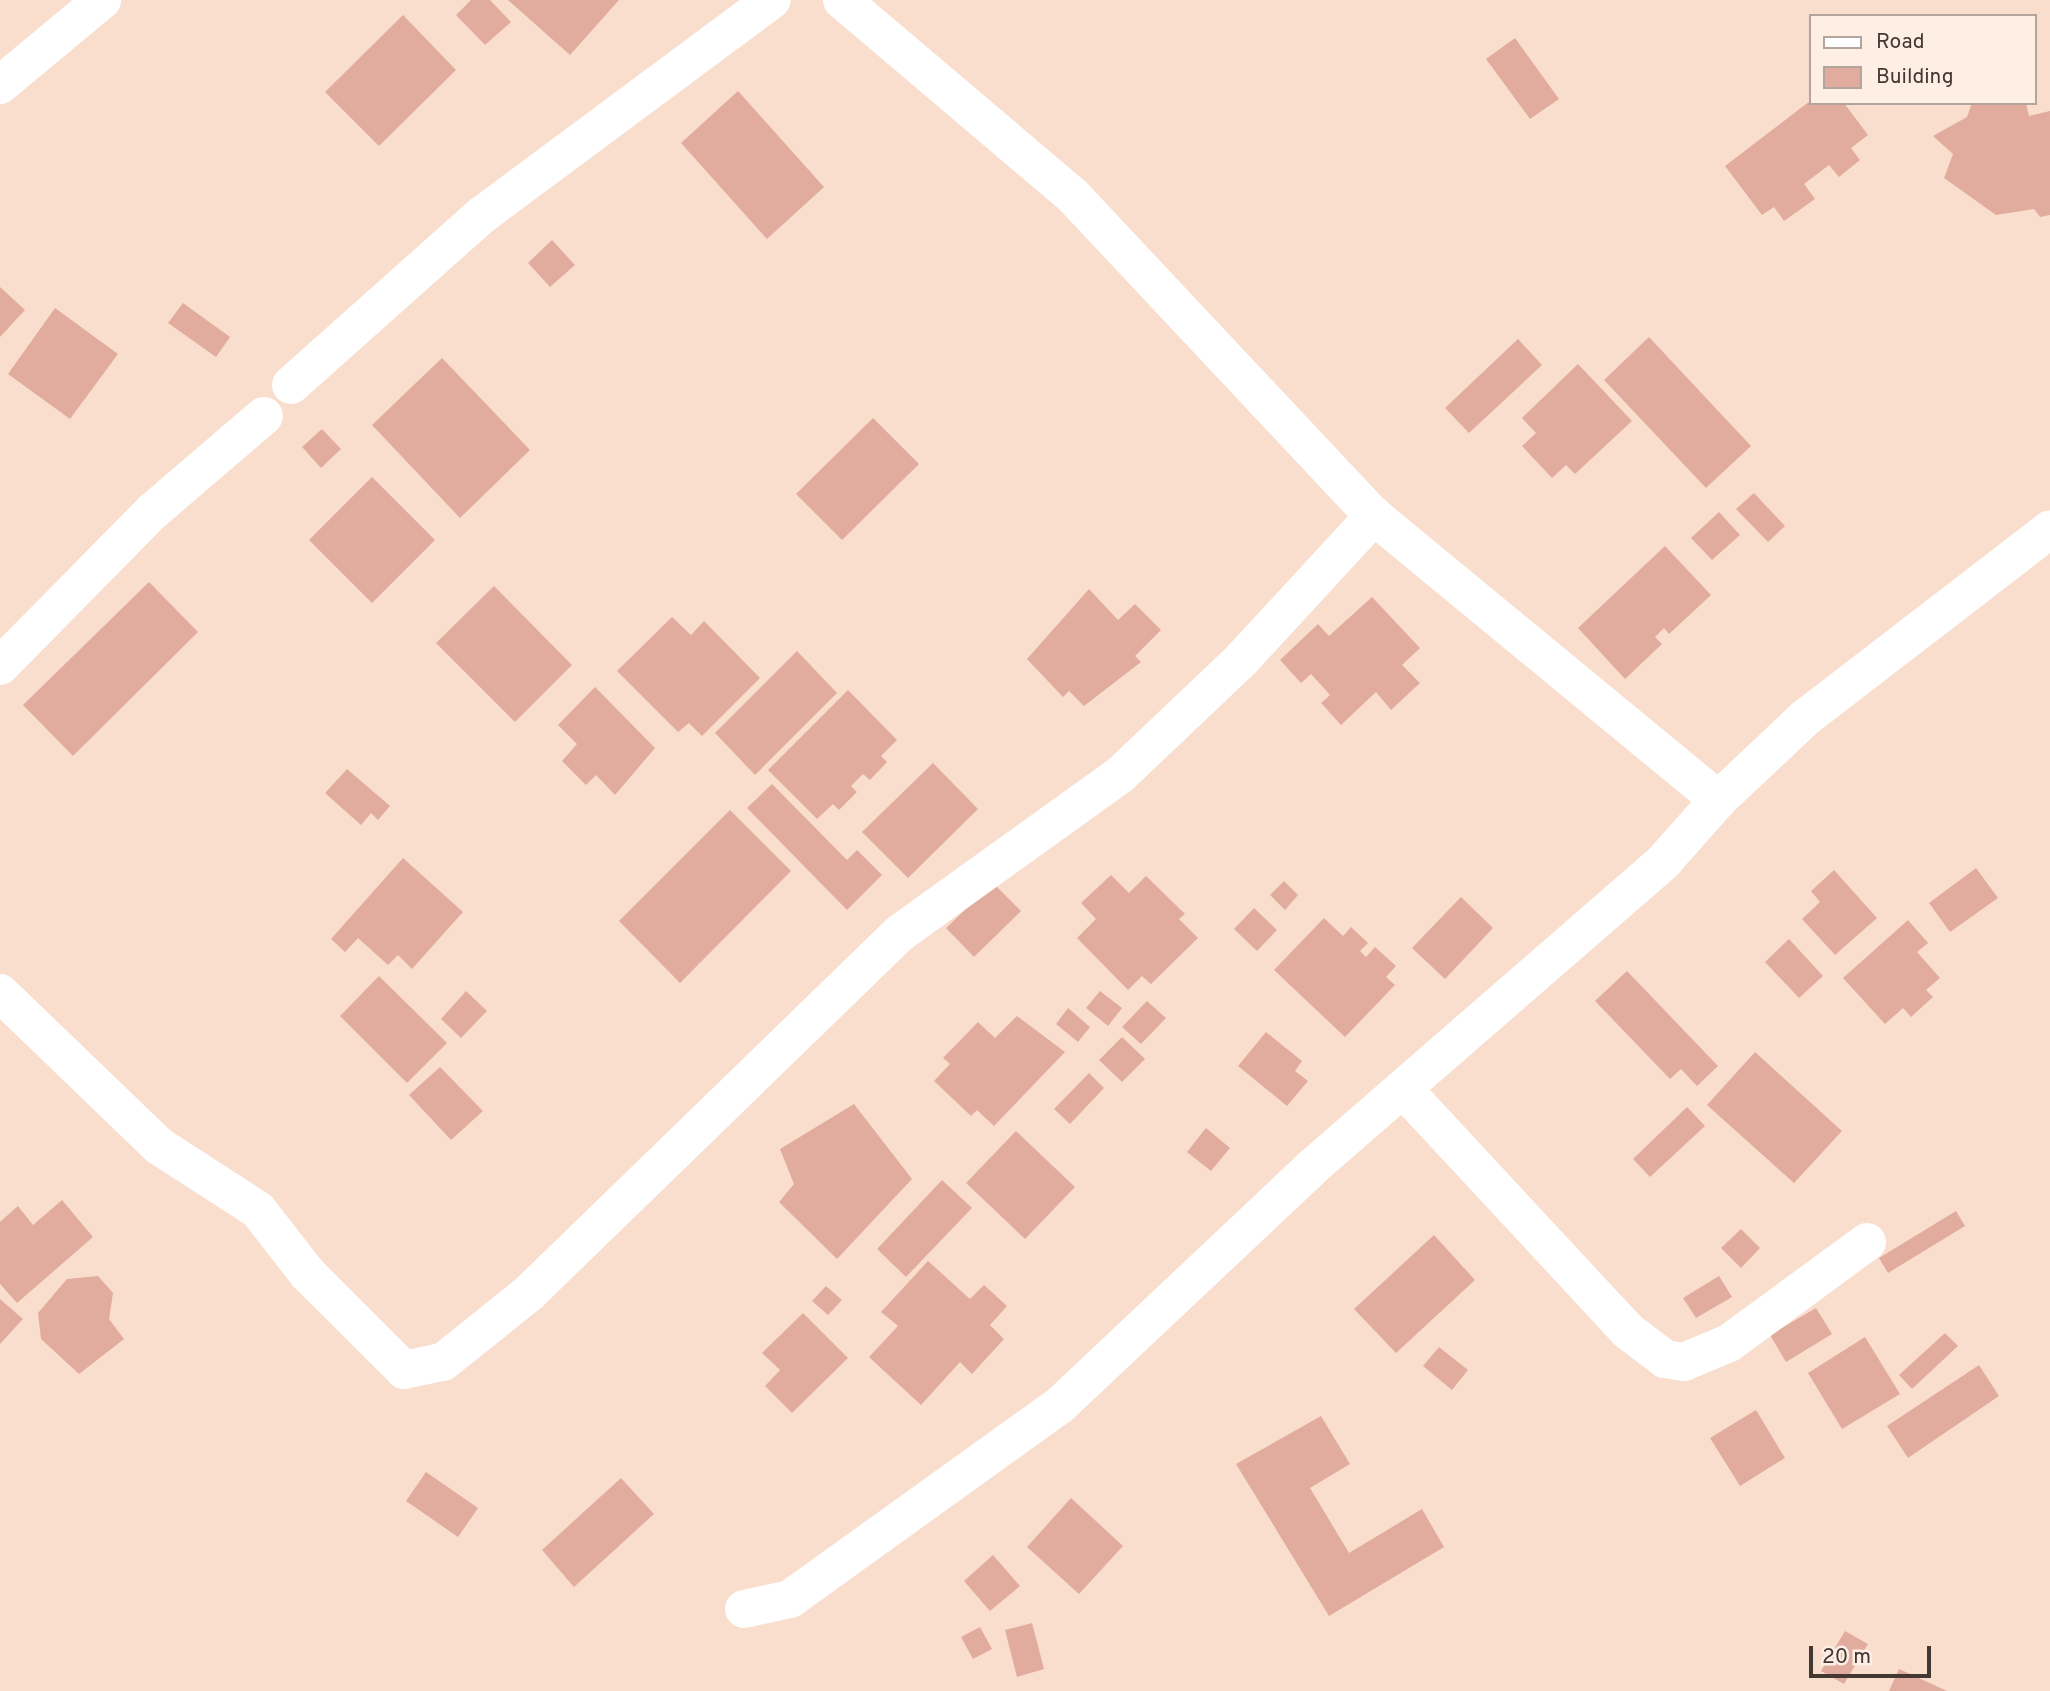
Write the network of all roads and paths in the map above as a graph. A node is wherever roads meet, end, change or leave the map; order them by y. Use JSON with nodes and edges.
{"nodes":[{"id":1,"x":102,"y":0,"type":"edge"},
{"id":2,"x":772,"y":0,"type":"edge"},
{"id":3,"x":842,"y":0,"type":"edge"},
{"id":4,"x":0,"y":85,"type":"edge"},
{"id":5,"x":291,"y":385,"type":"dead end"},
{"id":6,"x":264,"y":416,"type":"dead end"},
{"id":7,"x":1374,"y":516,"type":"junction"},
{"id":8,"x":2050,"y":529,"type":"edge"},
{"id":9,"x":0,"y":666,"type":"edge"},
{"id":10,"x":1718,"y":800,"type":"junction"},
{"id":11,"x":0,"y":993,"type":"edge"},
{"id":12,"x":1405,"y":1091,"type":"junction"},
{"id":13,"x":1867,"y":1242,"type":"dead end"},
{"id":14,"x":744,"y":1609,"type":"dead end"}],
"edges":[{"from":1,"to":4,"type":"street"},
{"from":2,"to":5,"type":"street"},
{"from":3,"to":7,"type":"street"},
{"from":6,"to":9,"type":"street"},
{"from":7,"to":10,"type":"street"},
{"from":7,"to":11,"type":"street"},
{"from":8,"to":10,"type":"street"},
{"from":10,"to":12,"type":"street"},
{"from":12,"to":13,"type":"street"},
{"from":12,"to":14,"type":"street"}]}
